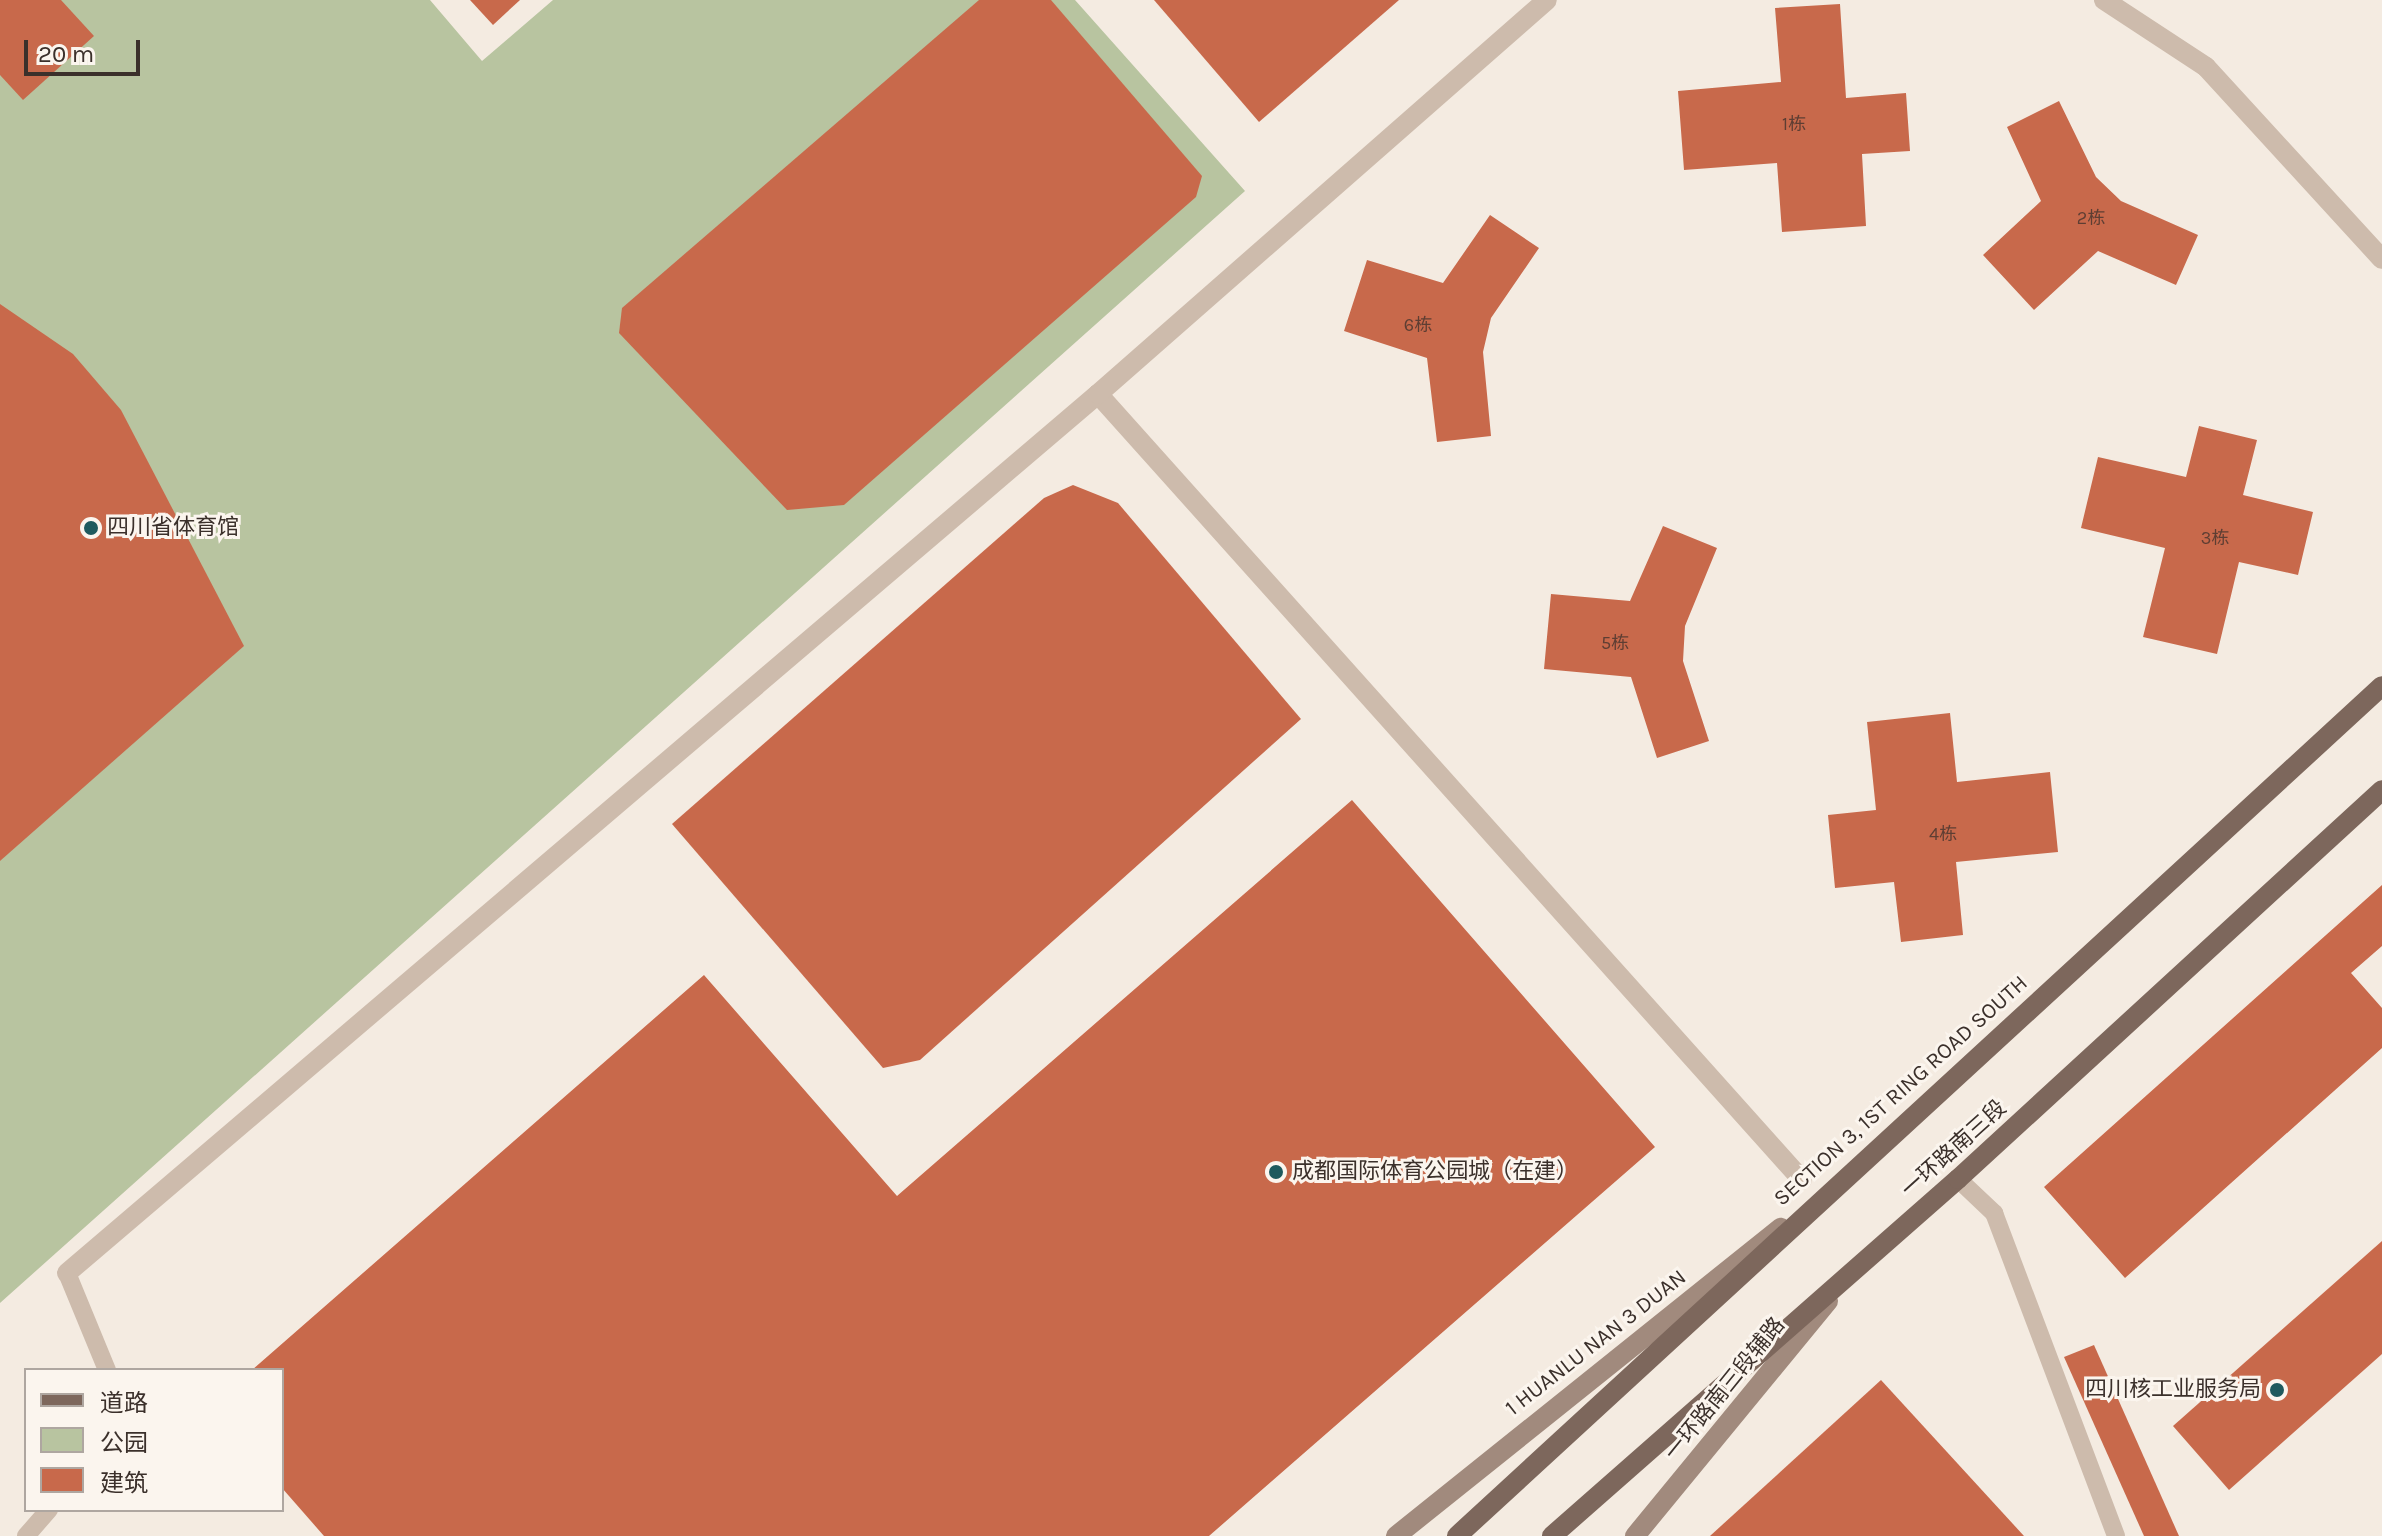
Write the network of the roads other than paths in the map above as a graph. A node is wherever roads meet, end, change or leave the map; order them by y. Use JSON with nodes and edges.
{"nodes":[{"id":1,"x":1547,"y":0,"type":"edge"},
{"id":2,"x":2104,"y":0,"type":"edge"},
{"id":3,"x":2382,"y":259,"type":"edge"},
{"id":4,"x":1098,"y":394,"type":"junction"},
{"id":5,"x":2382,"y":686,"type":"edge"},
{"id":6,"x":2382,"y":790,"type":"edge"},
{"id":7,"x":1958,"y":1179,"type":"junction"},
{"id":8,"x":1802,"y":1180,"type":"dead end"},
{"id":9,"x":1828,"y":1190,"type":"junction"},
{"id":10,"x":1852,"y":1272,"type":"junction"},
{"id":11,"x":67,"y":1273,"type":"joint"},
{"id":12,"x":106,"y":1368,"type":"edge"},
{"id":13,"x":47,"y":1512,"type":"edge"},
{"id":14,"x":26,"y":1536,"type":"edge"},
{"id":15,"x":1396,"y":1536,"type":"edge"},
{"id":16,"x":1457,"y":1536,"type":"edge"},
{"id":17,"x":1552,"y":1536,"type":"edge"},
{"id":18,"x":1635,"y":1536,"type":"edge"},
{"id":19,"x":2116,"y":1536,"type":"edge"}],
"edges":[{"from":1,"to":4,"type":"street"},
{"from":2,"to":3,"type":"street"},
{"from":4,"to":8,"type":"street"},
{"from":4,"to":11,"type":"street"},
{"from":5,"to":9,"type":"main road","name":"SECTION 3, 1ST RING ROAD SOUTH"},
{"from":6,"to":7,"type":"main road","name":"一环路南三段"},
{"from":7,"to":10,"type":"main road","name":"一环路南三段"},
{"from":7,"to":19,"type":"lane"},
{"from":9,"to":15,"type":"main road","name":"1 HUANLU NAN 3 DUAN"},
{"from":9,"to":16,"type":"main road","name":"SECTION 3, 1ST RING ROAD SOUTH"},
{"from":10,"to":17,"type":"main road","name":"一环路南三段"},
{"from":10,"to":18,"type":"main road","name":"一环路南三段辅路"},
{"from":11,"to":12,"type":"lane"},
{"from":13,"to":14,"type":"lane"}]}
